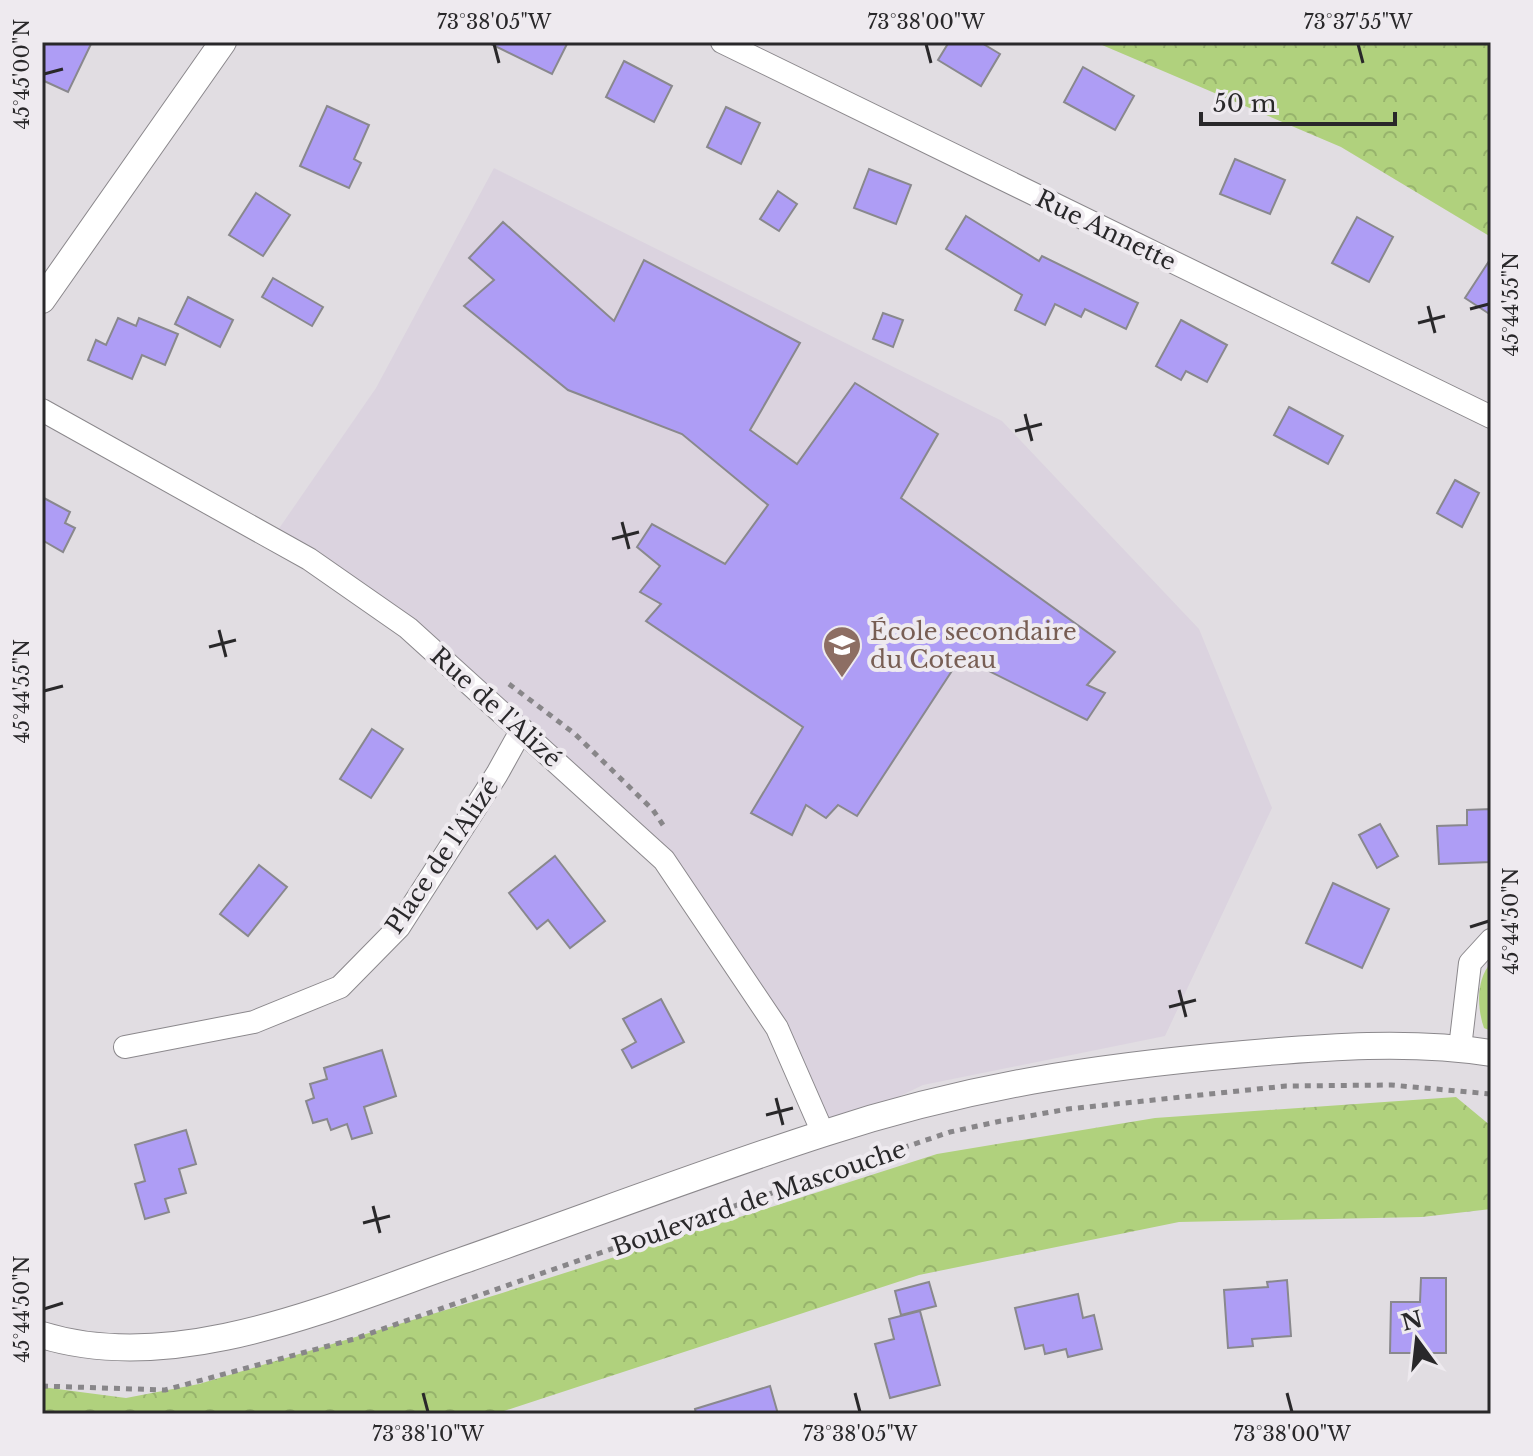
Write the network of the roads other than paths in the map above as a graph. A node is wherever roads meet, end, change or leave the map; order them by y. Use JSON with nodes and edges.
{"nodes":[{"id":1,"x":223,"y":42,"type":"edge"},
{"id":2,"x":722,"y":42,"type":"edge"},
{"id":3,"x":42,"y":300,"type":"edge"},
{"id":4,"x":42,"y":410,"type":"edge"},
{"id":5,"x":1491,"y":417,"type":"edge"},
{"id":6,"x":522,"y":729,"type":"junction"},
{"id":7,"x":1491,"y":940,"type":"edge"},
{"id":8,"x":125,"y":1047,"type":"dead end"},
{"id":9,"x":1460,"y":1048,"type":"junction"},
{"id":10,"x":1491,"y":1053,"type":"edge"},
{"id":11,"x":823,"y":1133,"type":"junction"},
{"id":12,"x":42,"y":1335,"type":"edge"}],
"edges":[{"from":1,"to":3,"type":"street"},
{"from":2,"to":5,"type":"street","name":"Rue Annette"},
{"from":4,"to":6,"type":"street","name":"Rue de l'Alizé"},
{"from":6,"to":8,"type":"street","name":"Place de l'Alizé"},
{"from":6,"to":11,"type":"street","name":"Rue de l'Alizé"},
{"from":7,"to":9,"type":"street"},
{"from":9,"to":10,"type":"street","name":"Boulevard de Mascouche"},
{"from":9,"to":11,"type":"street","name":"Boulevard de Mascouche"},
{"from":11,"to":12,"type":"street","name":"Boulevard de Mascouche"}]}
